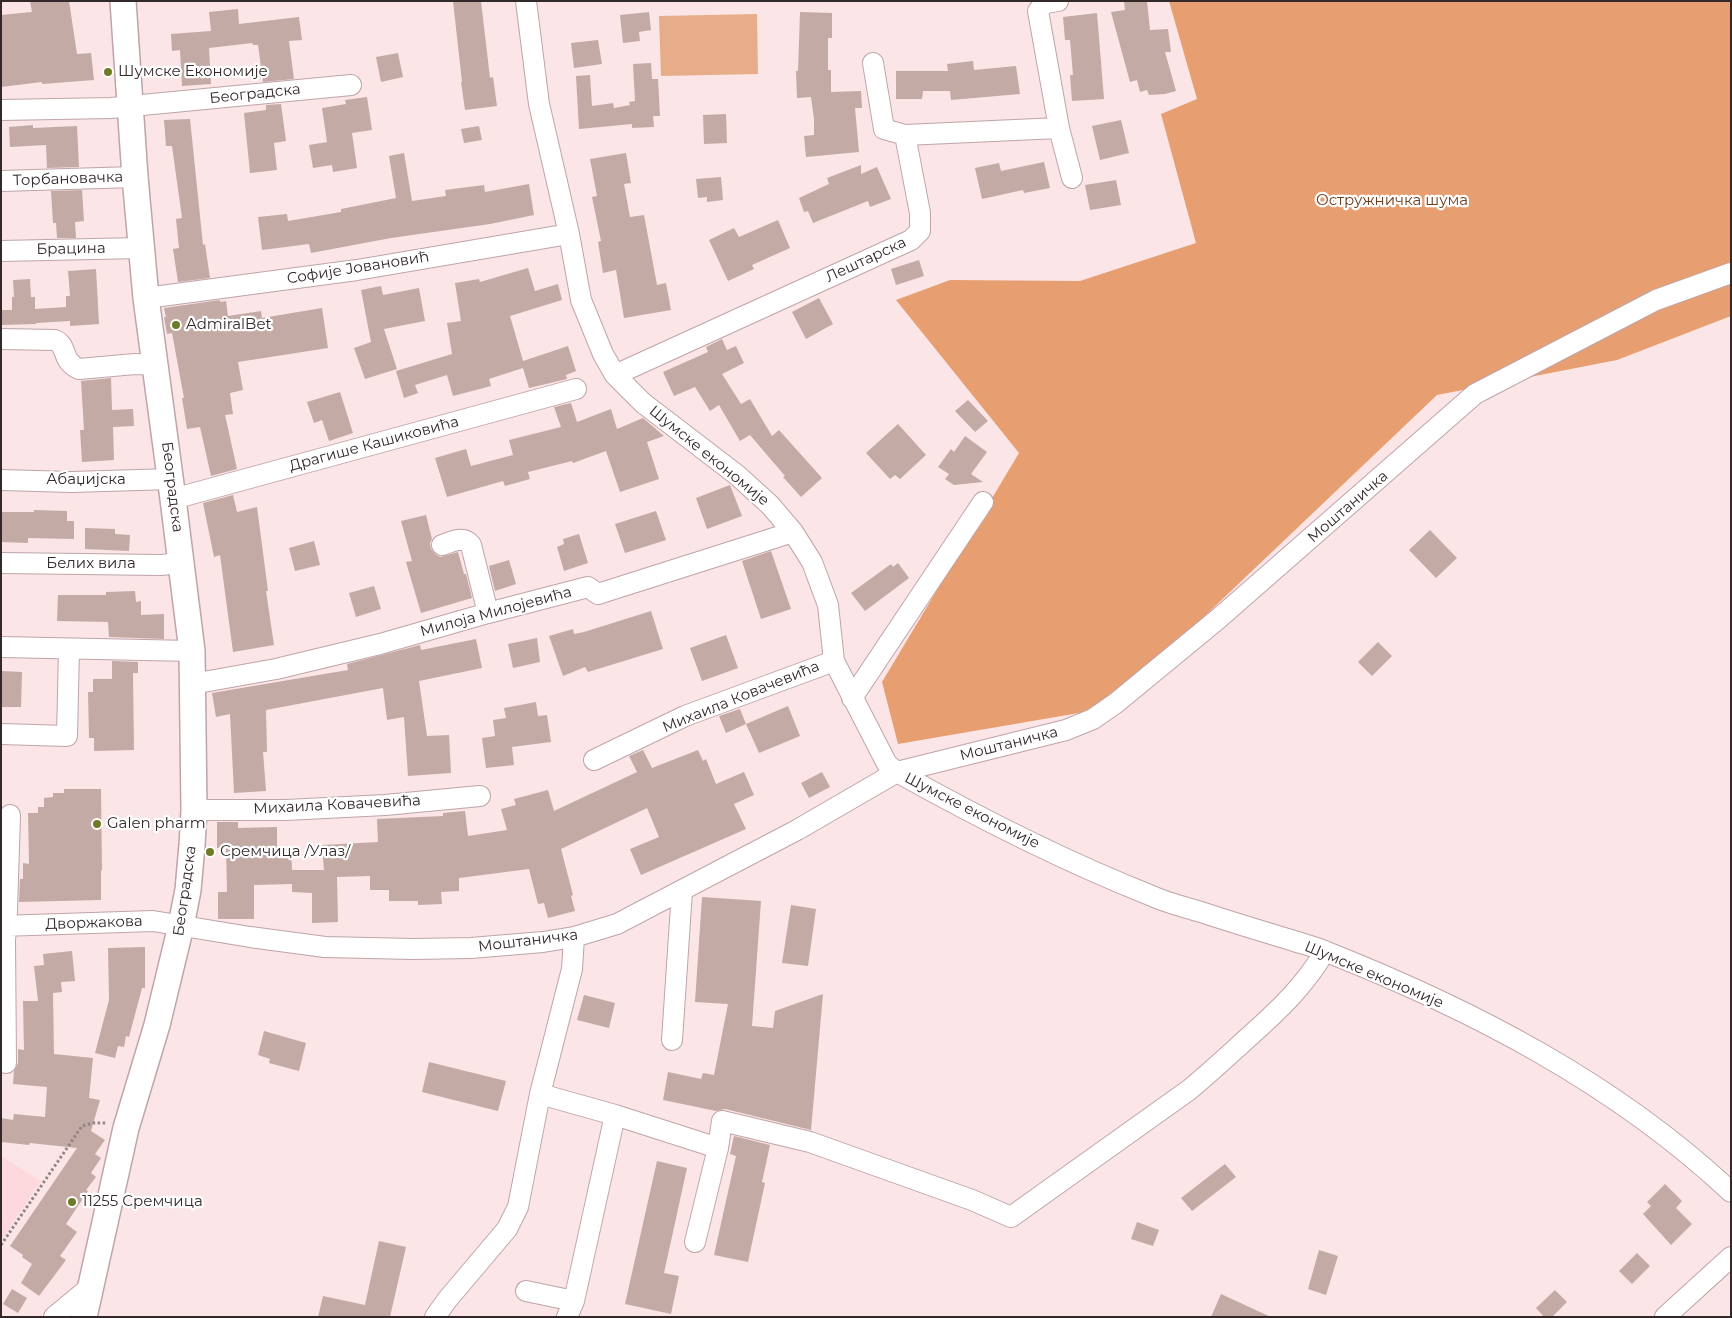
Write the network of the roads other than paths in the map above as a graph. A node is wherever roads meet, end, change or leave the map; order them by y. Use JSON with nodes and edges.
{"nodes":[{"id":1,"x":123,"y":1,"type":"edge"},
{"id":2,"x":526,"y":1,"type":"edge"},
{"id":3,"x":1058,"y":1,"type":"edge"},
{"id":4,"x":873,"y":63,"type":"dead end"},
{"id":5,"x":351,"y":85,"type":"dead end"},
{"id":6,"x":130,"y":106,"type":"junction"},
{"id":7,"x":1,"y":110,"type":"edge"},
{"id":8,"x":1059,"y":128,"type":"junction"},
{"id":9,"x":905,"y":135,"type":"junction"},
{"id":10,"x":135,"y":177,"type":"junction"},
{"id":11,"x":1072,"y":178,"type":"dead end"},
{"id":12,"x":1,"y":181,"type":"edge"},
{"id":13,"x":569,"y":234,"type":"junction"},
{"id":14,"x":141,"y":248,"type":"junction"},
{"id":15,"x":1,"y":251,"type":"edge"},
{"id":16,"x":1731,"y":273,"type":"edge"},
{"id":17,"x":146,"y":298,"type":"junction"},
{"id":18,"x":1,"y":339,"type":"edge"},
{"id":19,"x":156,"y":365,"type":"junction"},
{"id":20,"x":615,"y":375,"type":"junction"},
{"id":21,"x":576,"y":389,"type":"dead end"},
{"id":22,"x":1,"y":480,"type":"edge"},
{"id":23,"x":172,"y":489,"type":"junction"},
{"id":24,"x":983,"y":502,"type":"dead end"},
{"id":25,"x":793,"y":532,"type":"junction"},
{"id":26,"x":442,"y":545,"type":"dead end"},
{"id":27,"x":1,"y":563,"type":"edge"},
{"id":28,"x":181,"y":563,"type":"junction"},
{"id":29,"x":488,"y":613,"type":"junction"},
{"id":30,"x":1,"y":647,"type":"edge"},
{"id":31,"x":69,"y":649,"type":"junction"},
{"id":32,"x":192,"y":651,"type":"junction"},
{"id":33,"x":834,"y":660,"type":"junction"},
{"id":34,"x":192,"y":684,"type":"junction"},
{"id":35,"x":852,"y":698,"type":"junction"},
{"id":36,"x":1,"y":734,"type":"edge"},
{"id":37,"x":594,"y":760,"type":"dead end"},
{"id":38,"x":897,"y":772,"type":"junction"},
{"id":39,"x":480,"y":796,"type":"dead end"},
{"id":40,"x":194,"y":810,"type":"junction"},
{"id":41,"x":10,"y":815,"type":"dead end"},
{"id":42,"x":682,"y":891,"type":"junction"},
{"id":43,"x":4,"y":925,"type":"edge"},
{"id":44,"x":181,"y":926,"type":"junction"},
{"id":45,"x":574,"y":937,"type":"junction"},
{"id":46,"x":1325,"y":951,"type":"junction"},
{"id":47,"x":672,"y":1040,"type":"dead end"},
{"id":48,"x":6,"y":1063,"type":"dead end"},
{"id":49,"x":540,"y":1094,"type":"junction"},
{"id":50,"x":615,"y":1115,"type":"junction"},
{"id":51,"x":718,"y":1148,"type":"junction"},
{"id":52,"x":1731,"y":1192,"type":"edge"},
{"id":53,"x":695,"y":1242,"type":"dead end"},
{"id":54,"x":1731,"y":1257,"type":"edge"},
{"id":55,"x":90,"y":1288,"type":"junction"},
{"id":56,"x":526,"y":1291,"type":"dead end"},
{"id":57,"x":571,"y":1309,"type":"edge"},
{"id":58,"x":54,"y":1317,"type":"edge"},
{"id":59,"x":84,"y":1317,"type":"edge"},
{"id":60,"x":435,"y":1317,"type":"edge"},
{"id":61,"x":1665,"y":1317,"type":"edge"}],
"edges":[{"from":1,"to":6,"type":"main road","name":"Београдска"},
{"from":2,"to":13,"type":"street","name":"Шумске економије"},
{"from":3,"to":8,"type":"street"},
{"from":4,"to":9,"type":"street"},
{"from":5,"to":6,"type":"street","name":"Београдска"},
{"from":6,"to":7,"type":"street"},
{"from":6,"to":10,"type":"main road","name":"Београдска"},
{"from":8,"to":9,"type":"street"},
{"from":8,"to":11,"type":"street"},
{"from":9,"to":20,"type":"street","name":"Лештарска"},
{"from":10,"to":12,"type":"street","name":"Торбановачка"},
{"from":10,"to":14,"type":"main road","name":"Београдска"},
{"from":13,"to":17,"type":"street","name":"Софије Јовановић"},
{"from":13,"to":20,"type":"street","name":"Шумске економије"},
{"from":14,"to":15,"type":"street","name":"Брацина"},
{"from":14,"to":17,"type":"main road","name":"Београдска"},
{"from":16,"to":38,"type":"street","name":"Моштаничка"},
{"from":17,"to":19,"type":"main road","name":"Београдска"},
{"from":18,"to":19,"type":"street"},
{"from":19,"to":23,"type":"main road","name":"Београдска"},
{"from":20,"to":25,"type":"street","name":"Шумске економије"},
{"from":21,"to":23,"type":"street","name":"Драгише Кашиковића"},
{"from":22,"to":23,"type":"street","name":"Абаџијска"},
{"from":23,"to":28,"type":"main road","name":"Београдска"},
{"from":24,"to":35,"type":"street"},
{"from":25,"to":29,"type":"street","name":"Милоја Милојевића"},
{"from":25,"to":33,"type":"street","name":"Шумске економије"},
{"from":26,"to":29,"type":"street"},
{"from":27,"to":28,"type":"street","name":"Белих вила"},
{"from":28,"to":32,"type":"main road","name":"Београдска"},
{"from":29,"to":34,"type":"street","name":"Милоја Милојевића"},
{"from":30,"to":31,"type":"street"},
{"from":31,"to":32,"type":"street"},
{"from":31,"to":36,"type":"street"},
{"from":32,"to":34,"type":"main road","name":"Београдска"},
{"from":33,"to":35,"type":"street","name":"Шумске економије"},
{"from":33,"to":37,"type":"street","name":"Михаила Ковачевића"},
{"from":34,"to":40,"type":"main road","name":"Београдска"},
{"from":35,"to":38,"type":"street","name":"Шумске економије"},
{"from":38,"to":42,"type":"street","name":"Моштаничка"},
{"from":38,"to":46,"type":"street","name":"Шумске економије"},
{"from":39,"to":40,"type":"street","name":"Михаила Ковачевића"},
{"from":40,"to":44,"type":"main road","name":"Београдска"},
{"from":41,"to":43,"type":"street"},
{"from":42,"to":45,"type":"street","name":"Моштаничка"},
{"from":42,"to":47,"type":"street"},
{"from":43,"to":44,"type":"street","name":"Дворжакова"},
{"from":43,"to":48,"type":"street"},
{"from":44,"to":45,"type":"street","name":"Моштаничка"},
{"from":44,"to":55,"type":"main road","name":"Београдска"},
{"from":45,"to":49,"type":"street"},
{"from":46,"to":51,"type":"street"},
{"from":46,"to":52,"type":"street","name":"Шумске економије"},
{"from":49,"to":50,"type":"street"},
{"from":49,"to":60,"type":"street"},
{"from":50,"to":51,"type":"street"},
{"from":50,"to":57,"type":"street"},
{"from":51,"to":53,"type":"street"},
{"from":54,"to":61,"type":"street"},
{"from":55,"to":58,"type":"street"},
{"from":55,"to":59,"type":"main road","name":"Београдска"},
{"from":56,"to":57,"type":"street"}]}
